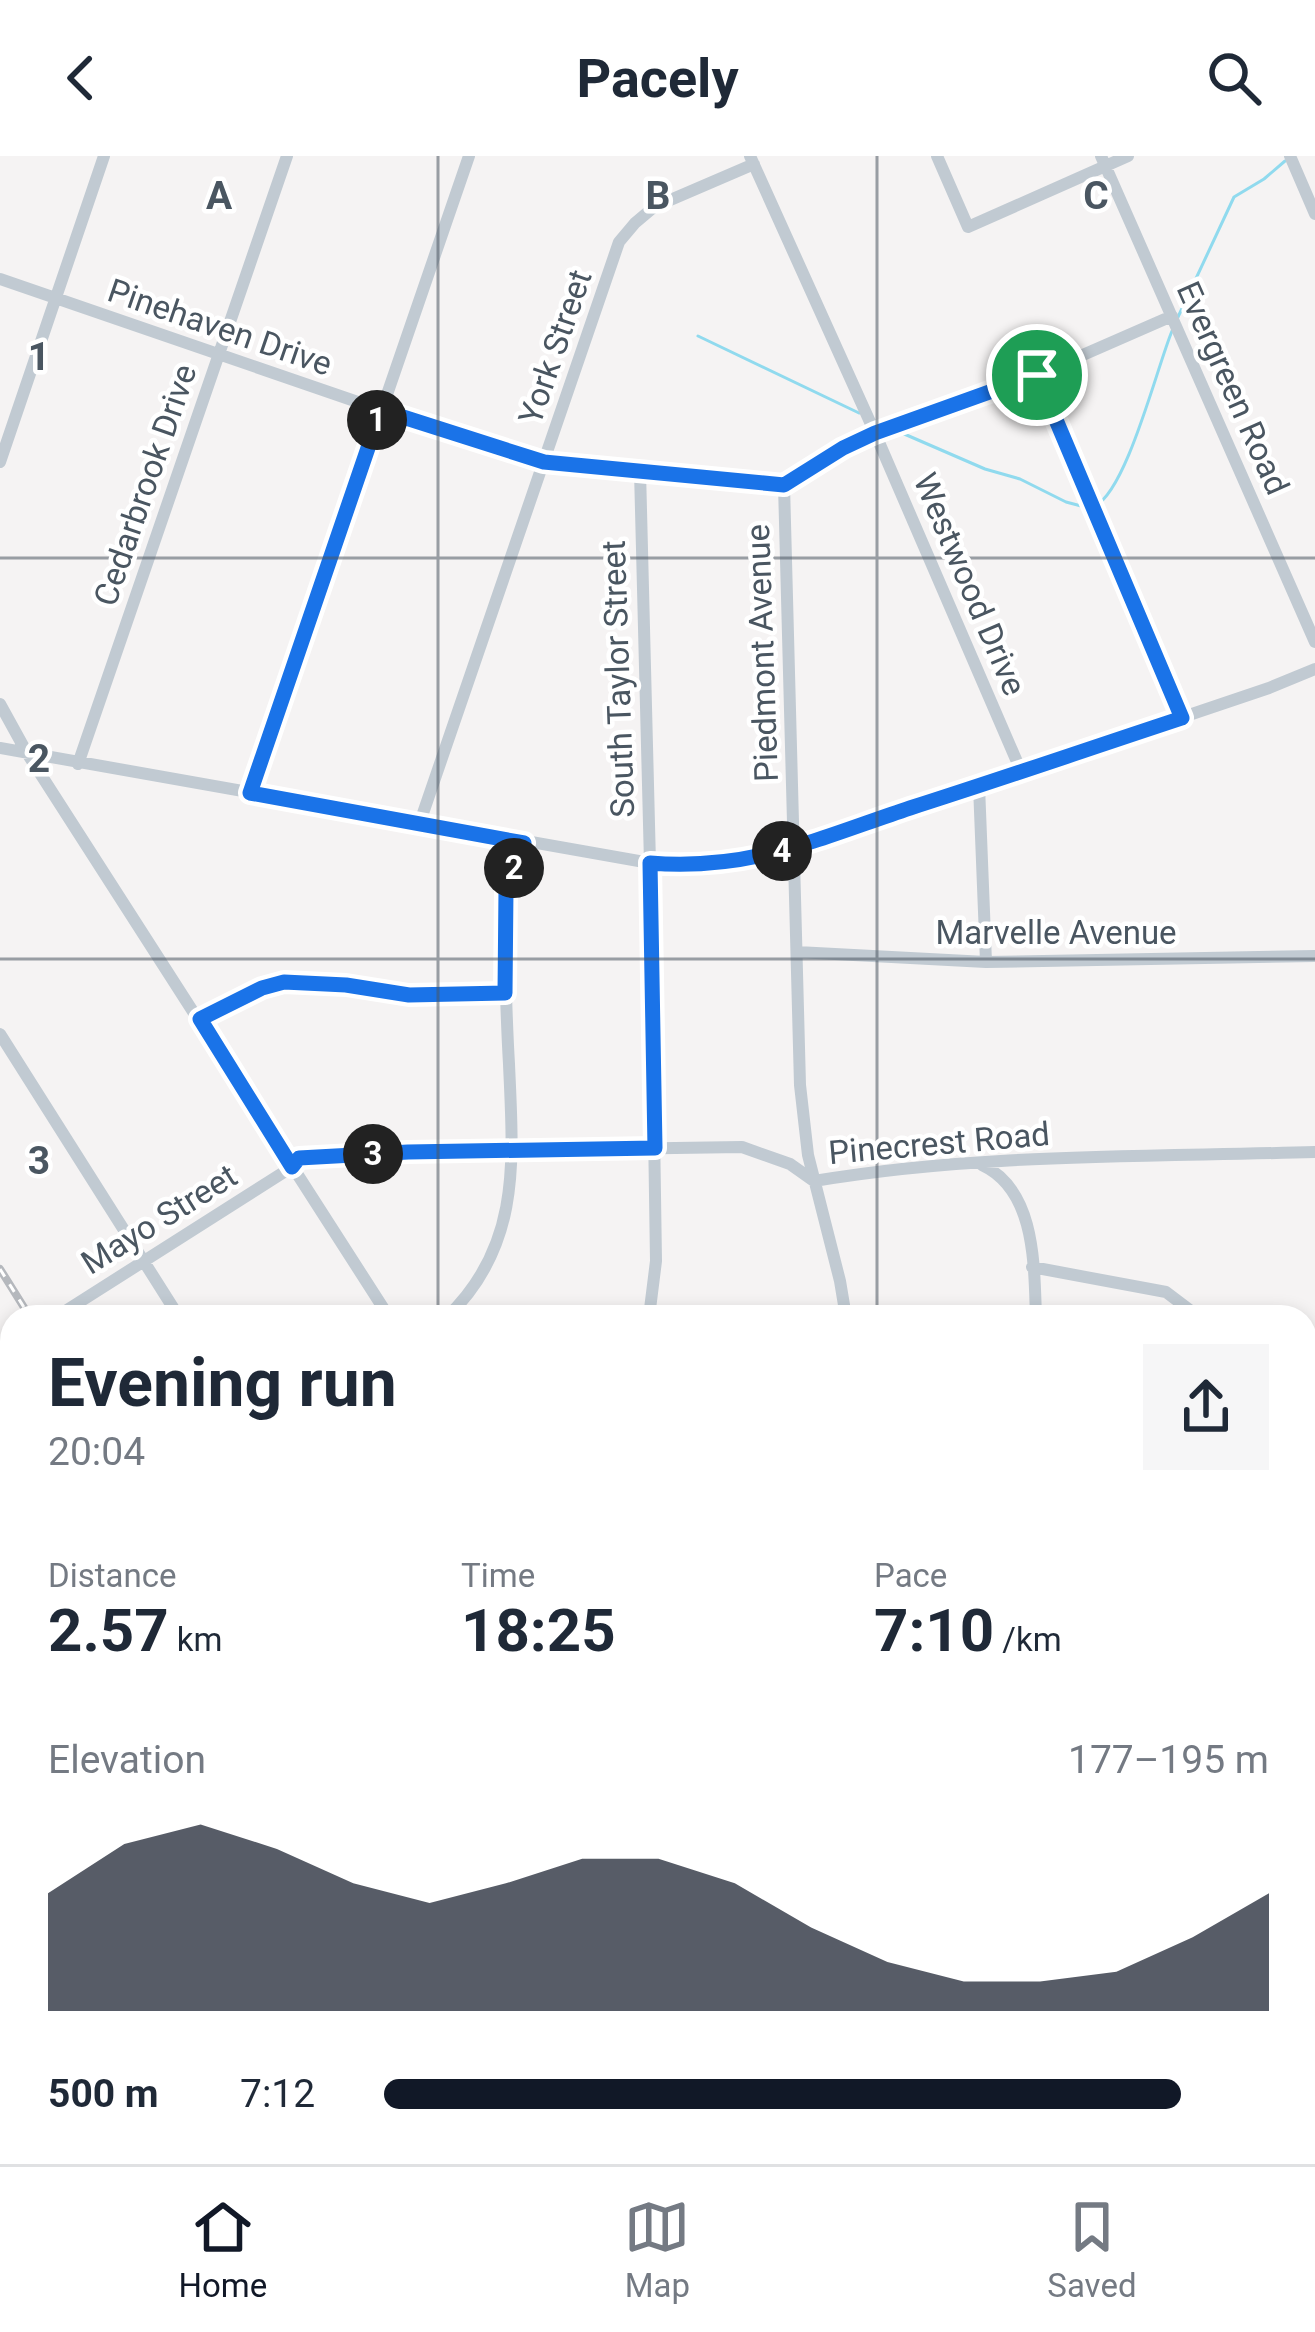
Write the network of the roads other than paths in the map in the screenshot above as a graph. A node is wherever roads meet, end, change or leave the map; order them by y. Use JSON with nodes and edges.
{"nodes":[{"id":1,"x":104,"y":156,"type":"edge"},
{"id":2,"x":287,"y":156,"type":"edge"},
{"id":3,"x":469,"y":156,"type":"edge"},
{"id":4,"x":938,"y":156,"type":"edge"},
{"id":5,"x":1128,"y":156,"type":"edge"},
{"id":6,"x":1290,"y":156,"type":"edge"},
{"id":7,"x":752,"y":160,"type":"edge"},
{"id":8,"x":1103,"y":161,"type":"edge"},
{"id":9,"x":1315,"y":214,"type":"edge"},
{"id":10,"x":0,"y":280,"type":"edge"},
{"id":11,"x":56,"y":299,"type":"junction"},
{"id":12,"x":1172,"y":316,"type":"junction"},
{"id":13,"x":219,"y":355,"type":"junction"},
{"id":14,"x":1037,"y":375,"type":"junction"},
{"id":15,"x":381,"y":410,"type":"junction"},
{"id":16,"x":875,"y":433,"type":"junction"},
{"id":17,"x":0,"y":462,"type":"edge"},
{"id":18,"x":544,"y":462,"type":"junction"},
{"id":19,"x":640,"y":471,"type":"junction"},
{"id":20,"x":784,"y":485,"type":"junction"},
{"id":21,"x":1315,"y":642,"type":"edge"},
{"id":22,"x":1315,"y":669,"type":"edge"},
{"id":23,"x":0,"y":704,"type":"edge"},
{"id":24,"x":1182,"y":718,"type":"junction"},
{"id":25,"x":0,"y":748,"type":"edge"},
{"id":26,"x":27,"y":753,"type":"junction"},
{"id":27,"x":78,"y":764,"type":"junction"},
{"id":28,"x":1021,"y":771,"type":"junction"},
{"id":29,"x":979,"y":786,"type":"junction"},
{"id":30,"x":250,"y":793,"type":"junction"},
{"id":31,"x":420,"y":822,"type":"junction"},
{"id":32,"x":524,"y":843,"type":"junction"},
{"id":33,"x":795,"y":848,"type":"junction"},
{"id":34,"x":650,"y":863,"type":"junction"},
{"id":35,"x":797,"y":952,"type":"junction"},
{"id":36,"x":1315,"y":956,"type":"edge"},
{"id":37,"x":986,"y":962,"type":"junction"},
{"id":38,"x":505,"y":993,"type":"junction"},
{"id":39,"x":200,"y":1019,"type":"junction"},
{"id":40,"x":0,"y":1034,"type":"edge"},
{"id":41,"x":655,"y":1148,"type":"junction"},
{"id":42,"x":512,"y":1151,"type":"junction"},
{"id":43,"x":1315,"y":1152,"type":"edge"},
{"id":44,"x":975,"y":1162,"type":"junction"},
{"id":45,"x":292,"y":1167,"type":"junction"},
{"id":46,"x":814,"y":1181,"type":"junction"},
{"id":47,"x":143,"y":1261,"type":"junction"},
{"id":48,"x":1033,"y":1267,"type":"junction"},
{"id":49,"x":75,"y":1305,"type":"edge"},
{"id":50,"x":171,"y":1305,"type":"edge"},
{"id":51,"x":380,"y":1305,"type":"edge"},
{"id":52,"x":458,"y":1305,"type":"edge"},
{"id":53,"x":650,"y":1305,"type":"edge"},
{"id":54,"x":844,"y":1305,"type":"edge"},
{"id":55,"x":1035,"y":1305,"type":"edge"},
{"id":56,"x":1183,"y":1305,"type":"edge"}],
"edges":[{"from":1,"to":11,"type":"street"},
{"from":2,"to":13,"type":"street","name":"Cedarbrook Drive"},
{"from":3,"to":15,"type":"street"},
{"from":4,"to":8,"type":"street"},
{"from":5,"to":8,"type":"street"},
{"from":6,"to":9,"type":"street"},
{"from":7,"to":16,"type":"street","name":"Westwood Drive"},
{"from":7,"to":18,"type":"street","name":"York Street"},
{"from":8,"to":12,"type":"street","name":"Evergreen Road"},
{"from":10,"to":11,"type":"street","name":"Pinehaven Drive"},
{"from":11,"to":13,"type":"street","name":"Pinehaven Drive"},
{"from":11,"to":17,"type":"street"},
{"from":12,"to":14,"type":"street"},
{"from":12,"to":21,"type":"street","name":"Evergreen Road"},
{"from":13,"to":15,"type":"street","name":"Pinehaven Drive"},
{"from":13,"to":27,"type":"street","name":"Cedarbrook Drive"},
{"from":14,"to":16,"type":"street"},
{"from":14,"to":24,"type":"street"},
{"from":15,"to":18,"type":"street","name":"Pinehaven Drive"},
{"from":15,"to":30,"type":"street"},
{"from":16,"to":20,"type":"street"},
{"from":16,"to":28,"type":"street","name":"Westwood Drive"},
{"from":18,"to":19,"type":"street","name":"Pinehaven Drive"},
{"from":18,"to":31,"type":"street","name":"York Street"},
{"from":19,"to":20,"type":"street","name":"Pinehaven Drive"},
{"from":19,"to":34,"type":"street","name":"South Taylor Street"},
{"from":20,"to":33,"type":"street","name":"Piedmont Avenue"},
{"from":22,"to":24,"type":"street"},
{"from":23,"to":26,"type":"street"},
{"from":24,"to":28,"type":"street"},
{"from":25,"to":26,"type":"street"},
{"from":26,"to":27,"type":"street"},
{"from":26,"to":39,"type":"street"},
{"from":27,"to":30,"type":"street"},
{"from":28,"to":29,"type":"street"},
{"from":29,"to":33,"type":"street"},
{"from":29,"to":37,"type":"street"},
{"from":30,"to":31,"type":"street"},
{"from":31,"to":32,"type":"street"},
{"from":32,"to":34,"type":"street"},
{"from":32,"to":38,"type":"street"},
{"from":33,"to":34,"type":"street"},
{"from":33,"to":35,"type":"street","name":"Piedmont Avenue"},
{"from":34,"to":41,"type":"street","name":"South Taylor Street"},
{"from":35,"to":37,"type":"street","name":"Marvelle Avenue"},
{"from":35,"to":46,"type":"street","name":"Piedmont Avenue"},
{"from":36,"to":37,"type":"street","name":"Marvelle Avenue"},
{"from":38,"to":39,"type":"street"},
{"from":38,"to":42,"type":"street"},
{"from":39,"to":45,"type":"street"},
{"from":40,"to":47,"type":"street"},
{"from":41,"to":42,"type":"street","name":"Pinecrest Road"},
{"from":41,"to":46,"type":"street","name":"Pinecrest Road"},
{"from":41,"to":53,"type":"street","name":"South Taylor Street"},
{"from":42,"to":45,"type":"street","name":"Pinecrest Road"},
{"from":42,"to":52,"type":"street"},
{"from":43,"to":44,"type":"street","name":"Pinecrest Road"},
{"from":44,"to":46,"type":"street","name":"Pinecrest Road"},
{"from":44,"to":48,"type":"street"},
{"from":45,"to":47,"type":"street","name":"Mayo Street"},
{"from":45,"to":51,"type":"street"},
{"from":46,"to":54,"type":"street","name":"Piedmont Avenue"},
{"from":47,"to":49,"type":"street","name":"Mayo Street"},
{"from":47,"to":50,"type":"street"},
{"from":48,"to":55,"type":"street"},
{"from":48,"to":56,"type":"street"}]}
